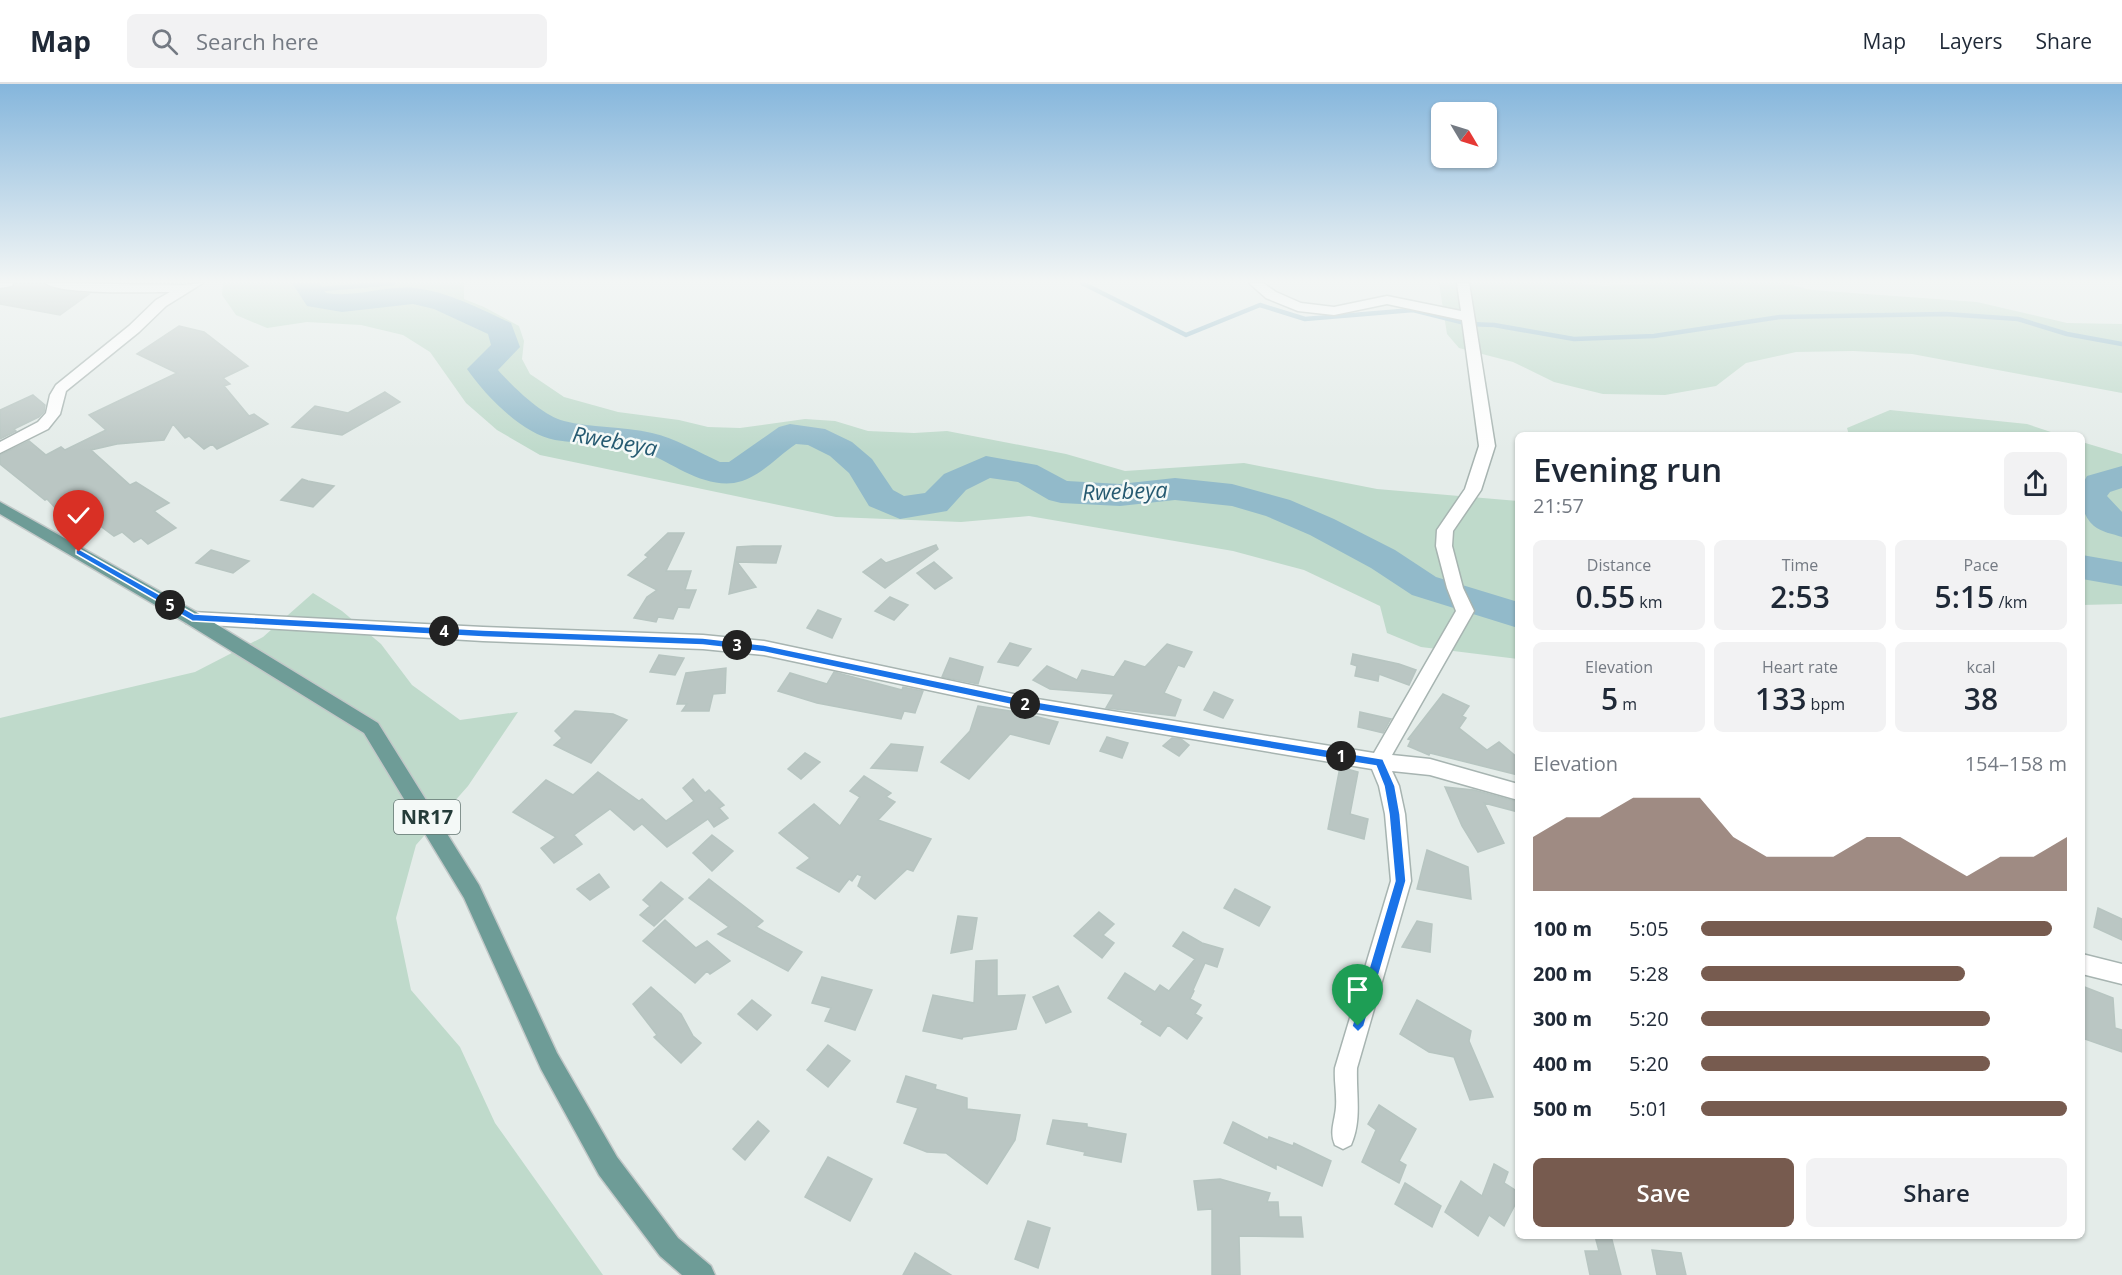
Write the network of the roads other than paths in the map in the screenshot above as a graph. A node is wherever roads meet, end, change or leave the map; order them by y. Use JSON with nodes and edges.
{"nodes":[{"id":1,"x":122,"y":339,"type":"edge"},
{"id":2,"x":1471,"y":339,"type":"edge"},
{"id":3,"x":0,"y":448,"type":"edge"},
{"id":4,"x":0,"y":507,"type":"edge"},
{"id":5,"x":192,"y":618,"type":"junction"},
{"id":6,"x":1379,"y":762,"type":"junction"},
{"id":7,"x":1515,"y":791,"type":"edge"},
{"id":8,"x":2085,"y":965,"type":"edge"},
{"id":9,"x":2122,"y":974,"type":"edge"},
{"id":10,"x":1343,"y":1137,"type":"dead end"},
{"id":11,"x":702,"y":1275,"type":"edge"}],
"edges":[{"from":1,"to":3,"type":"street"},
{"from":2,"to":6,"type":"street"},
{"from":4,"to":5,"type":"main road","number":"NR17"},
{"from":5,"to":6,"type":"street"},
{"from":5,"to":11,"type":"main road","number":"NR17"},
{"from":6,"to":7,"type":"street"},
{"from":6,"to":10,"type":"street"},
{"from":8,"to":9,"type":"street"}]}
